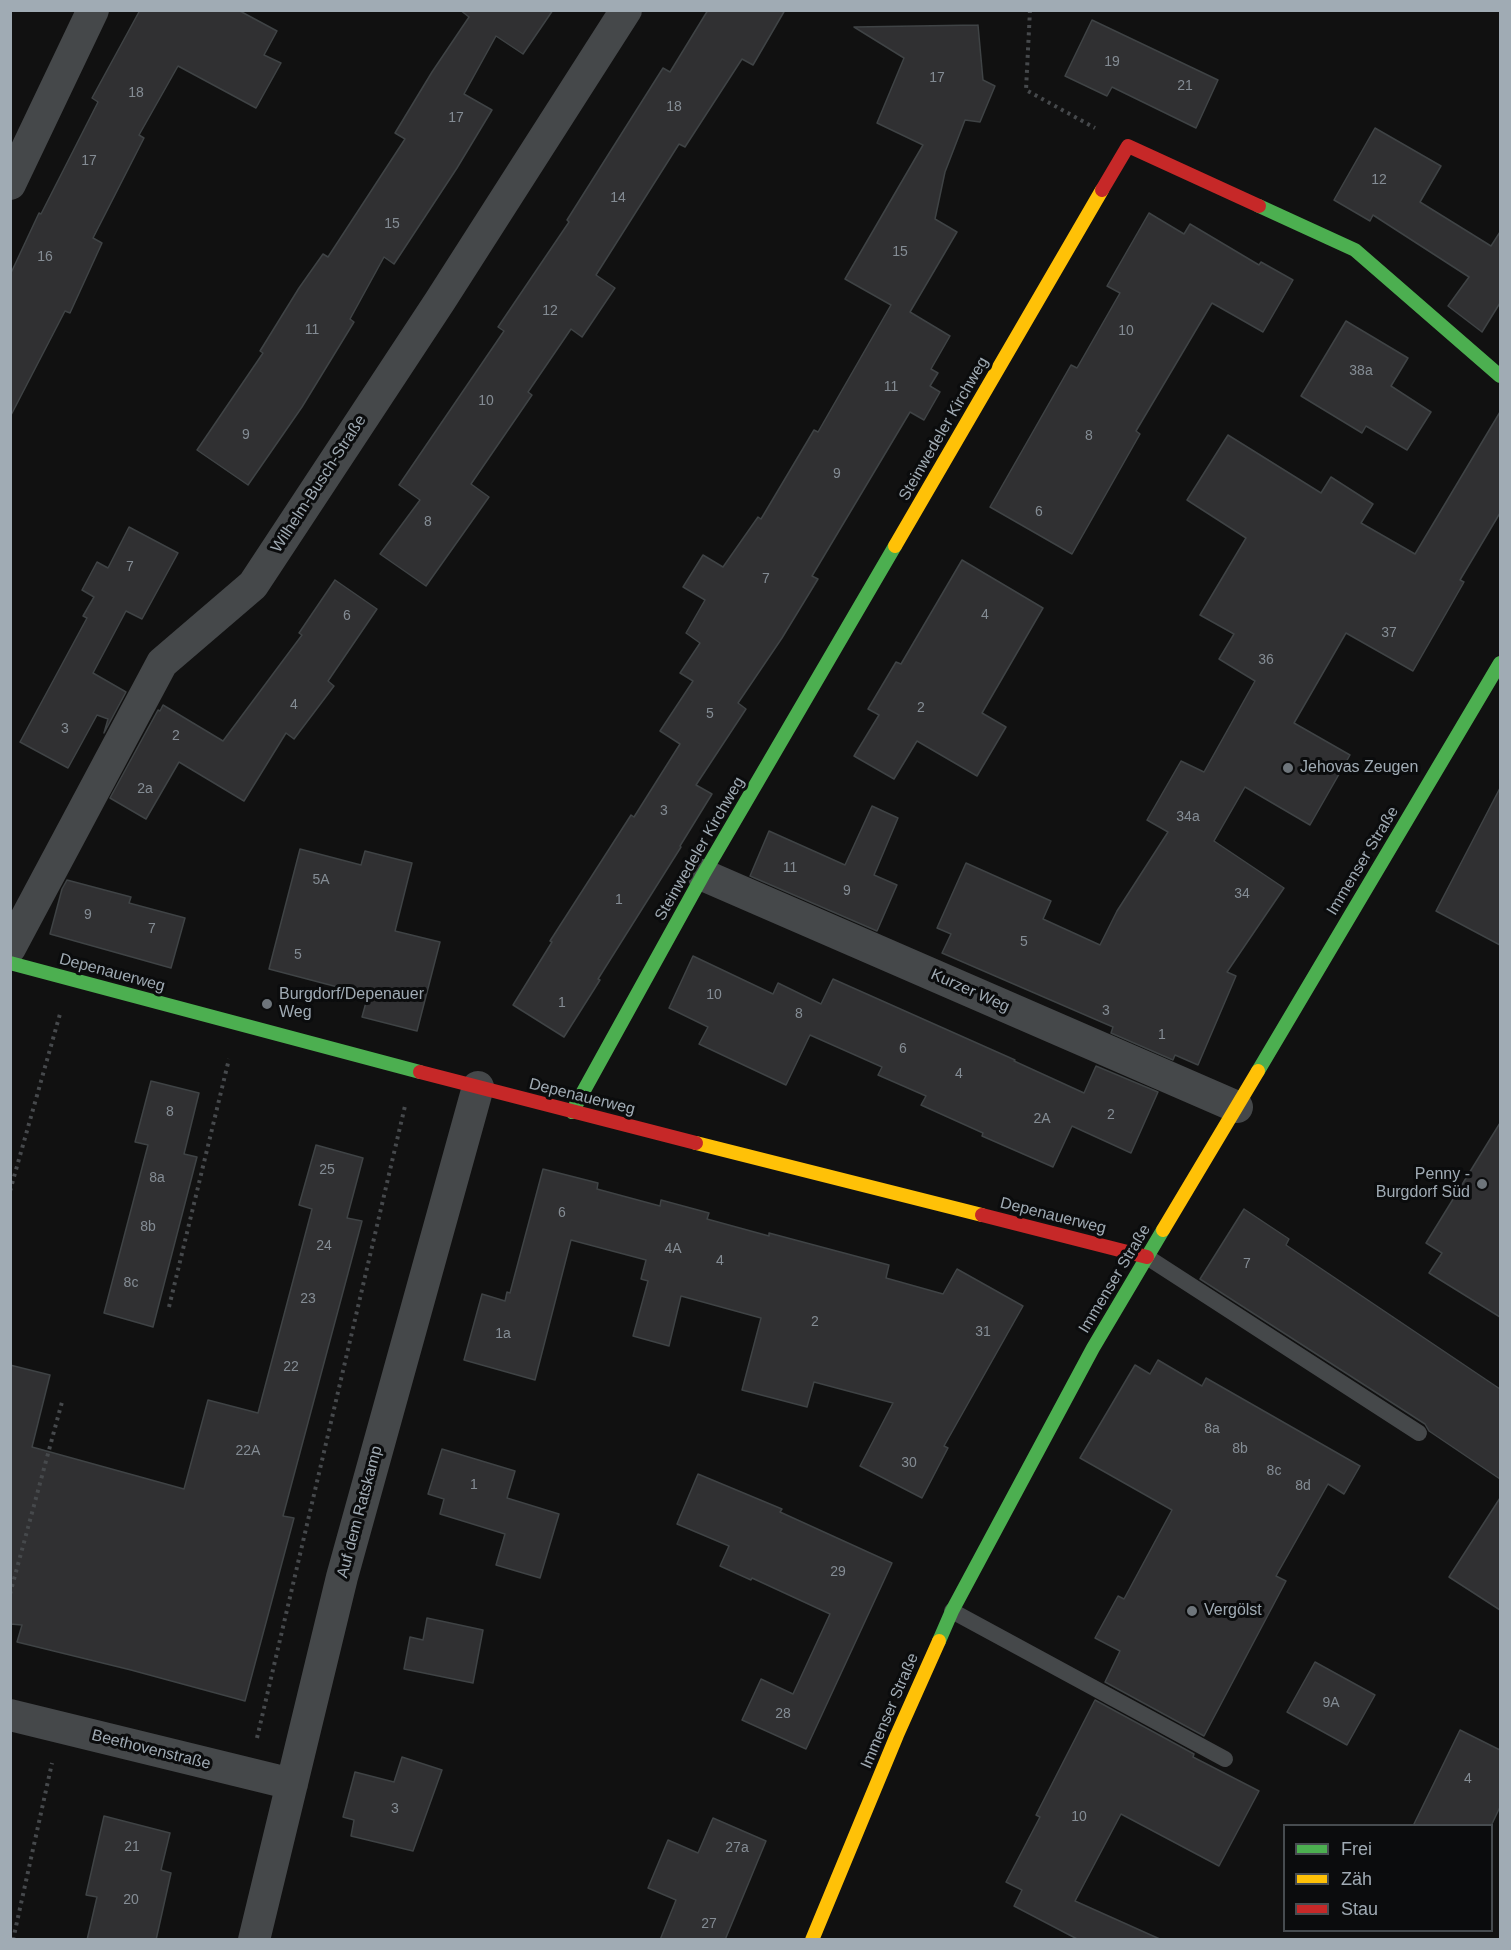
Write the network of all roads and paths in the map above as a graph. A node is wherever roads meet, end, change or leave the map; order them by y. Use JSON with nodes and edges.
{"nodes":[{"id":1,"x":93,"y":10,"type":"edge"},
{"id":2,"x":626,"y":10,"type":"edge"},
{"id":3,"x":1030,"y":10,"type":"edge"},
{"id":4,"x":1128,"y":146,"type":"junction"},
{"id":5,"x":10,"y":184,"type":"edge"},
{"id":6,"x":1500,"y":376,"type":"edge"},
{"id":7,"x":1500,"y":663,"type":"edge"},
{"id":8,"x":703,"y":875,"type":"junction"},
{"id":9,"x":10,"y":948,"type":"edge"},
{"id":10,"x":10,"y":963,"type":"edge"},
{"id":11,"x":70,"y":978,"type":"junction"},
{"id":12,"x":238,"y":1023,"type":"junction"},
{"id":13,"x":413,"y":1070,"type":"junction"},
{"id":14,"x":477,"y":1087,"type":"junction"},
{"id":15,"x":1237,"y":1107,"type":"junction"},
{"id":16,"x":572,"y":1112,"type":"junction"},
{"id":17,"x":10,"y":1191,"type":"edge"},
{"id":18,"x":1147,"y":1257,"type":"junction"},
{"id":19,"x":169,"y":1307,"type":"dead end"},
{"id":20,"x":62,"y":1402,"type":"dead end"},
{"id":21,"x":1419,"y":1433,"type":"dead end"},
{"id":22,"x":10,"y":1594,"type":"edge"},
{"id":23,"x":952,"y":1611,"type":"junction"},
{"id":24,"x":10,"y":1715,"type":"edge"},
{"id":25,"x":60,"y":1727,"type":"junction"},
{"id":26,"x":1225,"y":1760,"type":"dead end"},
{"id":27,"x":249,"y":1774,"type":"junction"},
{"id":28,"x":292,"y":1784,"type":"junction"},
{"id":29,"x":13,"y":1940,"type":"edge"},
{"id":30,"x":254,"y":1940,"type":"edge"},
{"id":31,"x":812,"y":1940,"type":"edge"}],
"edges":[{"from":1,"to":5,"type":"street"},
{"from":2,"to":9,"type":"street","name":"Wilhelm-Busch-Straße"},
{"from":3,"to":4,"type":"path"},
{"from":4,"to":6,"type":"street"},
{"from":4,"to":8,"type":"street","name":"Steinwedeler Kirchweg"},
{"from":7,"to":15,"type":"street","name":"Immenser Straße"},
{"from":8,"to":15,"type":"street","name":"Kurzer Weg"},
{"from":8,"to":16,"type":"street","name":"Steinwedeler Kirchweg"},
{"from":10,"to":11,"type":"street","name":"Depenauerweg"},
{"from":11,"to":12,"type":"street","name":"Depenauerweg"},
{"from":11,"to":17,"type":"path"},
{"from":12,"to":13,"type":"street","name":"Depenauerweg"},
{"from":12,"to":19,"type":"path"},
{"from":13,"to":14,"type":"street","name":"Depenauerweg"},
{"from":13,"to":27,"type":"path"},
{"from":14,"to":16,"type":"street","name":"Depenauerweg"},
{"from":14,"to":28,"type":"street","name":"Auf dem Ratskamp"},
{"from":15,"to":18,"type":"street","name":"Immenser Straße"},
{"from":16,"to":18,"type":"street","name":"Depenauerweg"},
{"from":18,"to":21,"type":"lane"},
{"from":18,"to":23,"type":"street","name":"Immenser Straße"},
{"from":20,"to":22,"type":"path"},
{"from":23,"to":26,"type":"lane"},
{"from":23,"to":31,"type":"street","name":"Immenser Straße"},
{"from":24,"to":25,"type":"street","name":"Beethovenstraße"},
{"from":25,"to":27,"type":"street","name":"Beethovenstraße"},
{"from":25,"to":29,"type":"path"},
{"from":27,"to":28,"type":"street","name":"Beethovenstraße"},
{"from":28,"to":30,"type":"street","name":"Auf dem Ratskamp"}]}
